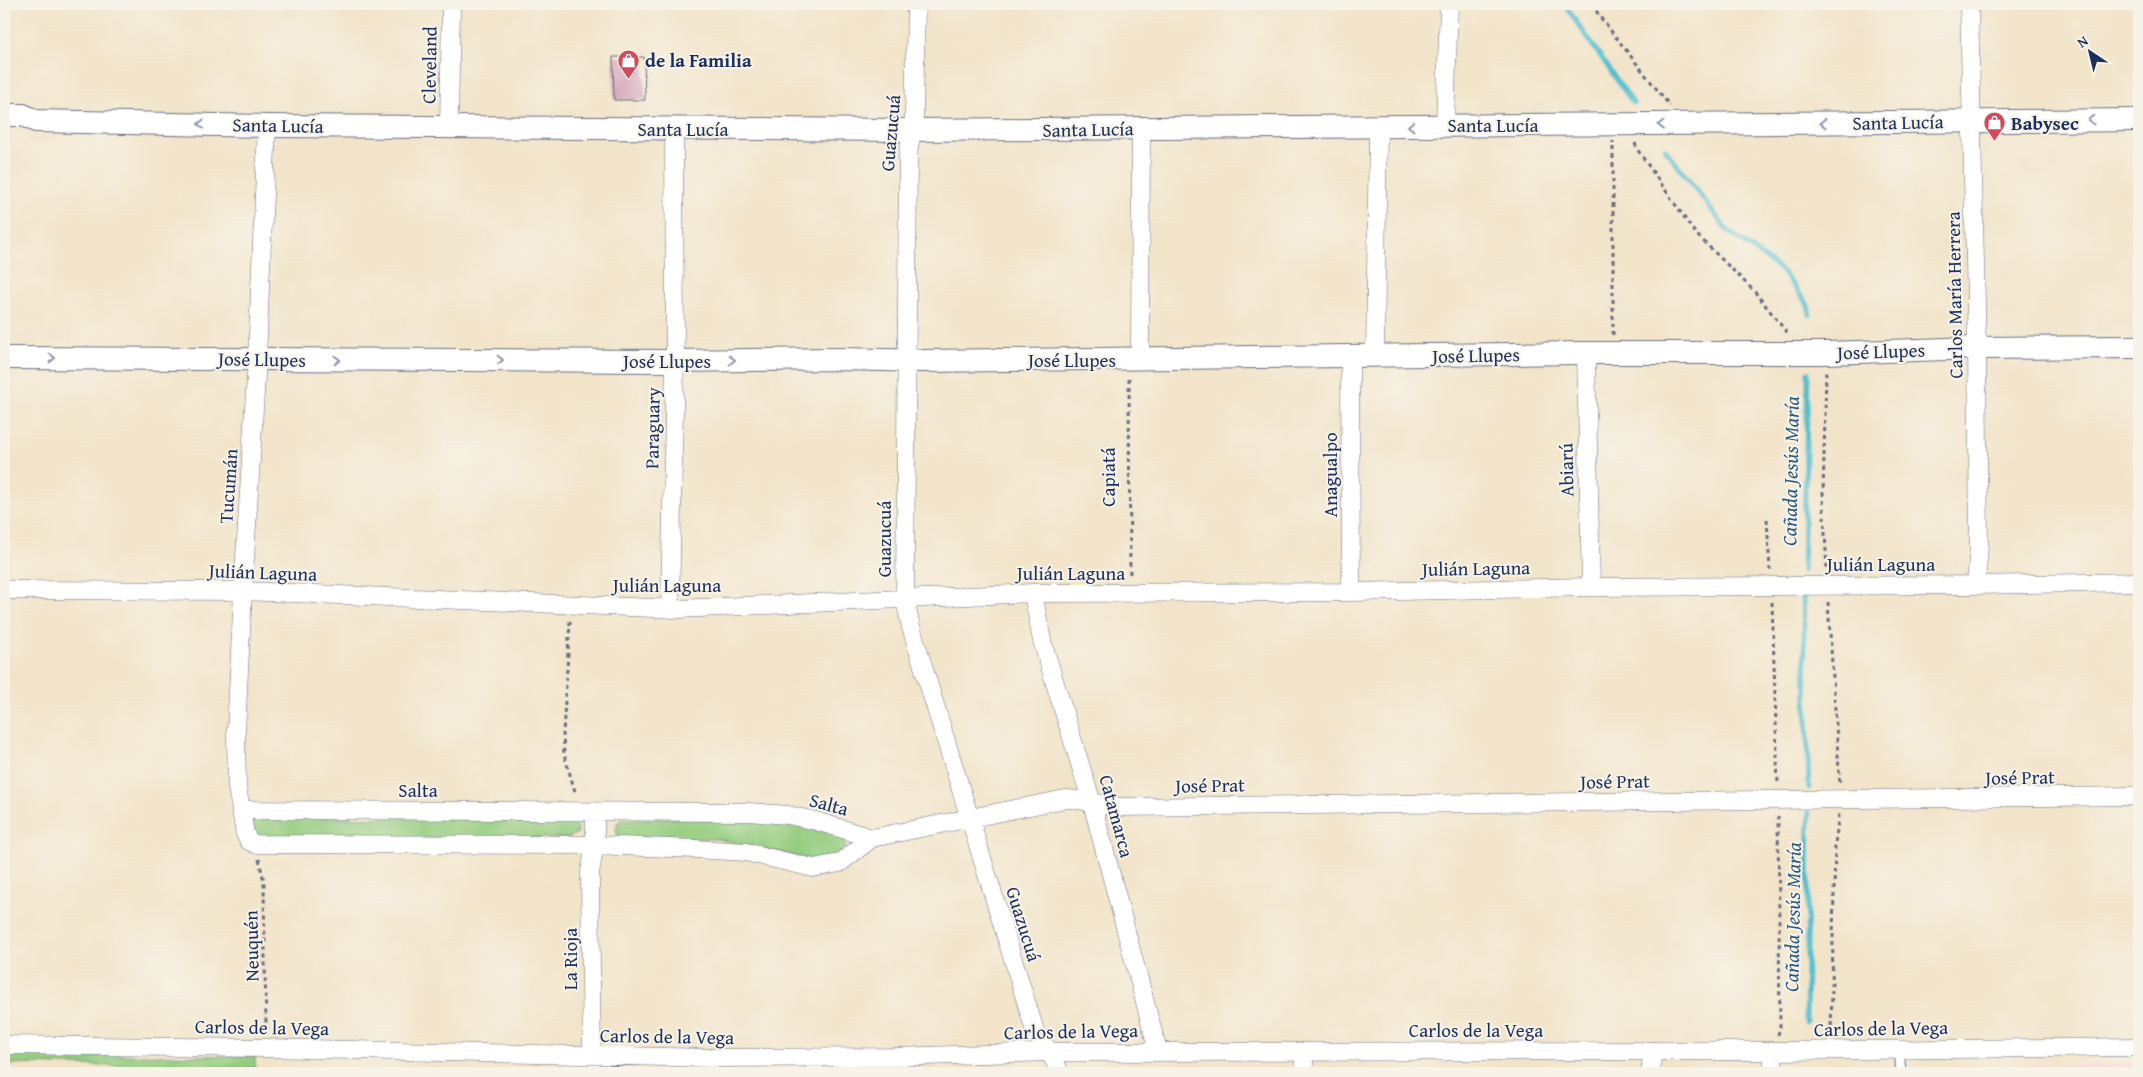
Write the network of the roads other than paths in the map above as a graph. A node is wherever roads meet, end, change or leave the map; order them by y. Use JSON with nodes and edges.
{"nodes":[{"id":1,"x":451,"y":4,"type":"edge"},
{"id":2,"x":916,"y":4,"type":"edge"},
{"id":3,"x":1449,"y":4,"type":"edge"},
{"id":4,"x":1969,"y":4,"type":"edge"},
{"id":5,"x":4,"y":115,"type":"edge"},
{"id":6,"x":2139,"y":120,"type":"edge"},
{"id":7,"x":36,"y":121,"type":"junction"},
{"id":8,"x":1972,"y":122,"type":"junction"},
{"id":9,"x":4,"y":124,"type":"edge"},
{"id":10,"x":1445,"y":125,"type":"junction"},
{"id":11,"x":268,"y":126,"type":"junction"},
{"id":12,"x":1378,"y":126,"type":"junction"},
{"id":13,"x":449,"y":127,"type":"junction"},
{"id":14,"x":674,"y":128,"type":"junction"},
{"id":15,"x":1141,"y":128,"type":"junction"},
{"id":16,"x":912,"y":130,"type":"junction"},
{"id":17,"x":2139,"y":347,"type":"edge"},
{"id":18,"x":1977,"y":348,"type":"junction"},
{"id":19,"x":1586,"y":353,"type":"junction"},
{"id":20,"x":1375,"y":356,"type":"junction"},
{"id":21,"x":1350,"y":357,"type":"junction"},
{"id":22,"x":4,"y":358,"type":"edge"},
{"id":23,"x":257,"y":359,"type":"junction"},
{"id":24,"x":1135,"y":359,"type":"junction"},
{"id":25,"x":907,"y":360,"type":"junction"},
{"id":26,"x":675,"y":361,"type":"junction"},
{"id":27,"x":2139,"y":582,"type":"edge"},
{"id":28,"x":1976,"y":585,"type":"junction"},
{"id":29,"x":1591,"y":587,"type":"junction"},
{"id":30,"x":4,"y":590,"type":"edge"},
{"id":31,"x":243,"y":591,"type":"junction"},
{"id":32,"x":1351,"y":592,"type":"junction"},
{"id":33,"x":1033,"y":593,"type":"junction"},
{"id":34,"x":905,"y":600,"type":"junction"},
{"id":35,"x":670,"y":608,"type":"junction"},
{"id":36,"x":2139,"y":796,"type":"edge"},
{"id":37,"x":1092,"y":803,"type":"junction"},
{"id":38,"x":242,"y":810,"type":"junction"},
{"id":39,"x":588,"y":812,"type":"junction"},
{"id":40,"x":970,"y":818,"type":"junction"},
{"id":41,"x":872,"y":838,"type":"junction"},
{"id":42,"x":255,"y":844,"type":"joint"},
{"id":43,"x":594,"y":845,"type":"junction"},
{"id":44,"x":4,"y":1045,"type":"edge"},
{"id":45,"x":2139,"y":1046,"type":"edge"},
{"id":46,"x":1900,"y":1049,"type":"junction"},
{"id":47,"x":1158,"y":1051,"type":"junction"},
{"id":48,"x":1773,"y":1051,"type":"junction"},
{"id":49,"x":1050,"y":1052,"type":"junction"},
{"id":50,"x":1303,"y":1052,"type":"junction"},
{"id":51,"x":591,"y":1065,"type":"edge"},
{"id":52,"x":814,"y":1065,"type":"edge"},
{"id":53,"x":710,"y":1066,"type":"edge"},
{"id":54,"x":1649,"y":1066,"type":"edge"},
{"id":55,"x":1060,"y":1073,"type":"edge"},
{"id":56,"x":1305,"y":1073,"type":"edge"},
{"id":57,"x":1773,"y":1073,"type":"edge"},
{"id":58,"x":1901,"y":1073,"type":"edge"}],
"edges":[{"from":1,"to":13,"type":"street","name":"Cleveland"},
{"from":2,"to":16,"type":"street","name":"Guazucuá"},
{"from":3,"to":10,"type":"street"},
{"from":4,"to":8,"type":"street","name":"Carlos María Herrera"},
{"from":5,"to":7,"type":"street","name":"Santa Lucía"},
{"from":6,"to":8,"type":"street","name":"Santa Lucía","one_way":true},
{"from":7,"to":9,"type":"street","name":"Santa Lucía"},
{"from":11,"to":7,"type":"street","name":"Santa Lucía","one_way":true},
{"from":8,"to":10,"type":"street","name":"Santa Lucía","one_way":true},
{"from":8,"to":18,"type":"street","name":"Carlos María Herrera"},
{"from":10,"to":12,"type":"street","name":"Santa Lucía","one_way":true},
{"from":11,"to":13,"type":"street","name":"Santa Lucía"},
{"from":11,"to":23,"type":"street","name":"Tucumán"},
{"from":12,"to":15,"type":"street","name":"Santa Lucía"},
{"from":12,"to":20,"type":"street"},
{"from":13,"to":14,"type":"street","name":"Santa Lucía"},
{"from":14,"to":16,"type":"street","name":"Santa Lucía"},
{"from":14,"to":26,"type":"street","name":"Paraguary"},
{"from":15,"to":16,"type":"street","name":"Santa Lucía"},
{"from":15,"to":24,"type":"street"},
{"from":16,"to":25,"type":"street","name":"Guazucuá"},
{"from":17,"to":18,"type":"street","name":"José Llupes"},
{"from":18,"to":19,"type":"street","name":"José Llupes"},
{"from":18,"to":28,"type":"street","name":"Carlos María Herrera"},
{"from":19,"to":20,"type":"street","name":"José Llupes"},
{"from":19,"to":29,"type":"street","name":"Abiarú"},
{"from":20,"to":21,"type":"street","name":"José Llupes"},
{"from":21,"to":24,"type":"street","name":"José Llupes"},
{"from":21,"to":32,"type":"street","name":"Anagualpo"},
{"from":22,"to":23,"type":"street","name":"José Llupes","one_way":true},
{"from":23,"to":26,"type":"street","name":"José Llupes","one_way":true},
{"from":23,"to":31,"type":"street","name":"Tucumán"},
{"from":24,"to":25,"type":"street","name":"José Llupes"},
{"from":26,"to":25,"type":"street","name":"José Llupes","one_way":true},
{"from":25,"to":34,"type":"street","name":"Guazucuá"},
{"from":26,"to":35,"type":"street","name":"Paraguary"},
{"from":27,"to":28,"type":"street","name":"Julián Laguna"},
{"from":28,"to":29,"type":"street","name":"Julián Laguna"},
{"from":29,"to":32,"type":"street","name":"Julián Laguna"},
{"from":30,"to":31,"type":"street","name":"Julián Laguna"},
{"from":31,"to":35,"type":"street","name":"Julián Laguna"},
{"from":31,"to":38,"type":"street","name":"Tucumán"},
{"from":32,"to":33,"type":"street","name":"Julián Laguna"},
{"from":33,"to":34,"type":"street","name":"Julián Laguna"},
{"from":33,"to":37,"type":"street","name":"Catamarca"},
{"from":34,"to":35,"type":"street","name":"Julián Laguna"},
{"from":34,"to":40,"type":"street","name":"Guazucuá"},
{"from":36,"to":37,"type":"street","name":"José Prat"},
{"from":37,"to":40,"type":"street","name":"Salta"},
{"from":37,"to":47,"type":"street","name":"Catamarca"},
{"from":38,"to":39,"type":"street","name":"Salta"},
{"from":38,"to":42,"type":"street","name":"Tucumán"},
{"from":39,"to":41,"type":"street","name":"Salta"},
{"from":39,"to":43,"type":"street"},
{"from":40,"to":41,"type":"street","name":"Salta"},
{"from":40,"to":49,"type":"street","name":"Guazucuá"},
{"from":41,"to":43,"type":"street","name":"Salta"},
{"from":42,"to":43,"type":"street","name":"Salta"},
{"from":43,"to":51,"type":"street","name":"La Rioja"},
{"from":44,"to":51,"type":"street","name":"Carlos de la Vega"},
{"from":45,"to":46,"type":"street","name":"Carlos de la Vega"},
{"from":46,"to":48,"type":"street","name":"Carlos de la Vega"},
{"from":46,"to":58,"type":"lane"},
{"from":47,"to":49,"type":"street","name":"Carlos de la Vega"},
{"from":47,"to":50,"type":"street","name":"Carlos de la Vega"},
{"from":48,"to":54,"type":"street","name":"Carlos de la Vega"},
{"from":48,"to":57,"type":"street"},
{"from":49,"to":52,"type":"street","name":"Carlos de la Vega"},
{"from":49,"to":55,"type":"street","name":"Guazucuá"},
{"from":50,"to":54,"type":"street","name":"Carlos de la Vega"},
{"from":50,"to":56,"type":"street"},
{"from":51,"to":53,"type":"street","name":"Carlos de la Vega"},
{"from":52,"to":53,"type":"street","name":"Carlos de la Vega"}]}
